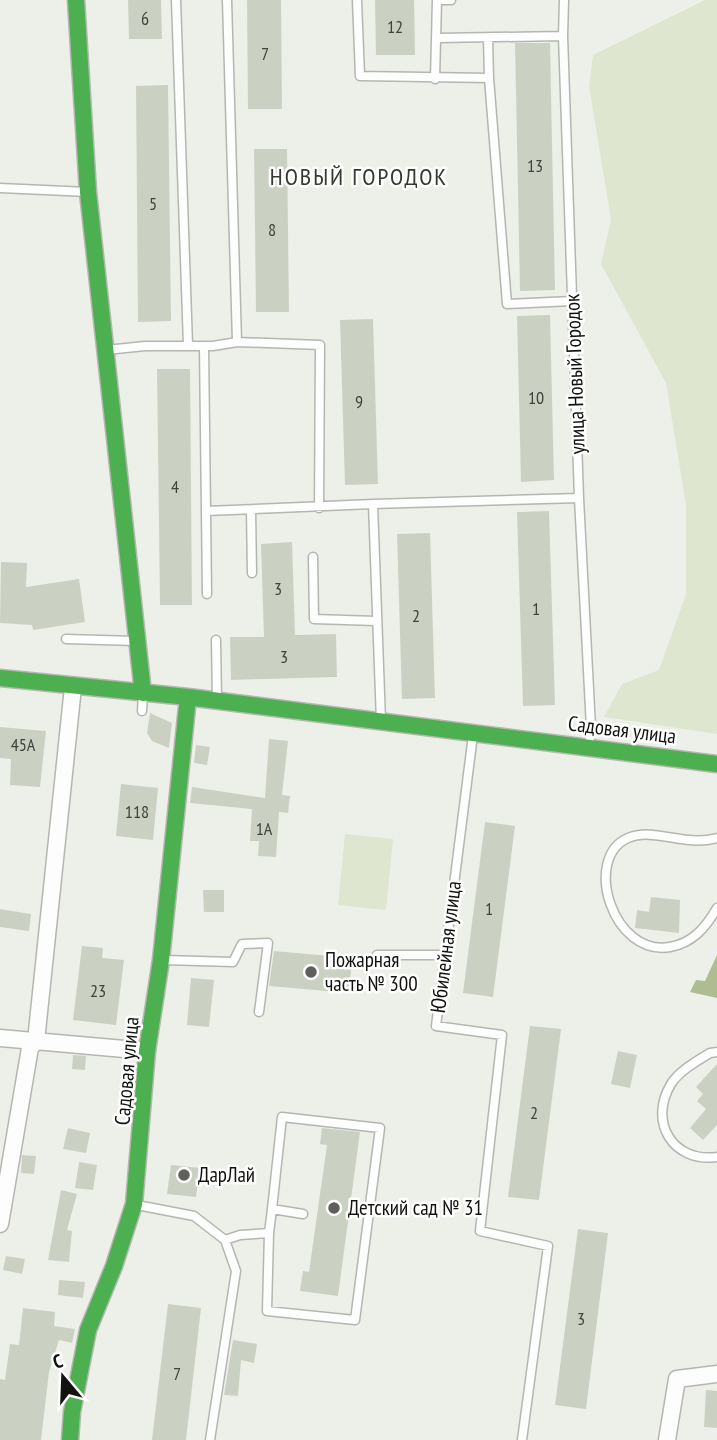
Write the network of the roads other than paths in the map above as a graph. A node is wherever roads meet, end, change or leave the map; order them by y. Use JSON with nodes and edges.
{"nodes":[{"id":1,"x":76,"y":0,"type":"edge"},
{"id":2,"x":176,"y":0,"type":"edge"},
{"id":3,"x":227,"y":0,"type":"edge"},
{"id":4,"x":356,"y":0,"type":"edge"},
{"id":5,"x":437,"y":0,"type":"edge"},
{"id":6,"x":451,"y":0,"type":"edge"},
{"id":7,"x":564,"y":0,"type":"edge"},
{"id":8,"x":563,"y":36,"type":"junction"},
{"id":9,"x":438,"y":38,"type":"junction"},
{"id":10,"x":488,"y":38,"type":"junction"},
{"id":11,"x":489,"y":78,"type":"junction"},
{"id":12,"x":435,"y":79,"type":"junction"},
{"id":13,"x":0,"y":188,"type":"edge"},
{"id":14,"x":88,"y":192,"type":"junction"},
{"id":15,"x":572,"y":301,"type":"junction"},
{"id":16,"x":237,"y":342,"type":"junction"},
{"id":17,"x":188,"y":345,"type":"junction"},
{"id":18,"x":204,"y":346,"type":"junction"},
{"id":19,"x":106,"y":350,"type":"junction"},
{"id":20,"x":579,"y":498,"type":"junction"},
{"id":21,"x":373,"y":504,"type":"junction"},
{"id":22,"x":319,"y":508,"type":"junction"},
{"id":23,"x":251,"y":510,"type":"junction"},
{"id":24,"x":207,"y":511,"type":"junction"},
{"id":25,"x":313,"y":557,"type":"dead end"},
{"id":26,"x":252,"y":573,"type":"dead end"},
{"id":27,"x":206,"y":594,"type":"dead end"},
{"id":28,"x":376,"y":621,"type":"junction"},
{"id":29,"x":66,"y":639,"type":"dead end"},
{"id":30,"x":216,"y":640,"type":"dead end"},
{"id":31,"x":138,"y":641,"type":"junction"},
{"id":32,"x":0,"y":678,"type":"edge"},
{"id":33,"x":73,"y":687,"type":"junction"},
{"id":34,"x":143,"y":693,"type":"junction"},
{"id":35,"x":188,"y":697,"type":"junction"},
{"id":36,"x":217,"y":701,"type":"junction"},
{"id":37,"x":142,"y":711,"type":"dead end"},
{"id":38,"x":381,"y":723,"type":"junction"},
{"id":39,"x":473,"y":732,"type":"junction"},
{"id":40,"x":588,"y":747,"type":"junction"},
{"id":41,"x":717,"y":764,"type":"edge"},
{"id":42,"x":717,"y":838,"type":"edge"},
{"id":43,"x":717,"y":908,"type":"edge"},
{"id":44,"x":377,"y":955,"type":"dead end"},
{"id":45,"x":445,"y":955,"type":"junction"},
{"id":46,"x":161,"y":960,"type":"junction"},
{"id":47,"x":260,"y":1012,"type":"dead end"},
{"id":48,"x":0,"y":1038,"type":"edge"},
{"id":49,"x":36,"y":1041,"type":"junction"},
{"id":50,"x":147,"y":1051,"type":"junction"},
{"id":51,"x":717,"y":1052,"type":"edge"},
{"id":52,"x":717,"y":1157,"type":"edge"},
{"id":53,"x":134,"y":1204,"type":"junction"},
{"id":54,"x":272,"y":1209,"type":"junction"},
{"id":55,"x":303,"y":1213,"type":"dead end"},
{"id":56,"x":0,"y":1224,"type":"edge"},
{"id":57,"x":269,"y":1233,"type":"junction"},
{"id":58,"x":225,"y":1240,"type":"junction"},
{"id":59,"x":717,"y":1374,"type":"edge"},
{"id":60,"x":70,"y":1440,"type":"edge"},
{"id":61,"x":210,"y":1440,"type":"edge"},
{"id":62,"x":522,"y":1440,"type":"edge"},
{"id":63,"x":667,"y":1440,"type":"edge"}],
"edges":[{"from":1,"to":14,"type":"street"},
{"from":2,"to":17,"type":"lane"},
{"from":3,"to":16,"type":"lane"},
{"from":4,"to":12,"type":"lane"},
{"from":5,"to":6,"type":"lane"},
{"from":5,"to":9,"type":"lane"},
{"from":7,"to":8,"type":"lane","name":"улица Новый Городок"},
{"from":8,"to":10,"type":"lane"},
{"from":8,"to":15,"type":"lane","name":"улица Новый Городок"},
{"from":9,"to":10,"type":"lane"},
{"from":9,"to":12,"type":"lane"},
{"from":10,"to":11,"type":"lane"},
{"from":11,"to":12,"type":"lane"},
{"from":11,"to":15,"type":"lane"},
{"from":13,"to":14,"type":"lane"},
{"from":14,"to":19,"type":"street"},
{"from":15,"to":20,"type":"lane","name":"улица Новый Городок"},
{"from":16,"to":18,"type":"lane"},
{"from":16,"to":22,"type":"lane"},
{"from":17,"to":18,"type":"lane"},
{"from":17,"to":19,"type":"lane"},
{"from":18,"to":24,"type":"lane"},
{"from":19,"to":31,"type":"street"},
{"from":20,"to":21,"type":"lane"},
{"from":20,"to":40,"type":"lane","name":"улица Новый Городок"},
{"from":21,"to":22,"type":"lane"},
{"from":21,"to":28,"type":"lane"},
{"from":22,"to":23,"type":"lane"},
{"from":23,"to":24,"type":"lane"},
{"from":23,"to":26,"type":"lane"},
{"from":24,"to":27,"type":"lane"},
{"from":25,"to":28,"type":"lane"},
{"from":28,"to":38,"type":"lane"},
{"from":29,"to":31,"type":"lane"},
{"from":30,"to":36,"type":"lane"},
{"from":31,"to":34,"type":"street"},
{"from":32,"to":33,"type":"street","name":"Садовая улица"},
{"from":33,"to":34,"type":"street","name":"Садовая улица"},
{"from":33,"to":49,"type":"street"},
{"from":34,"to":35,"type":"street","name":"Садовая улица"},
{"from":34,"to":37,"type":"lane"},
{"from":35,"to":36,"type":"street","name":"Садовая улица"},
{"from":35,"to":46,"type":"street","name":"Садовая улица"},
{"from":36,"to":38,"type":"street","name":"Садовая улица"},
{"from":38,"to":39,"type":"street","name":"Садовая улица"},
{"from":39,"to":40,"type":"street","name":"Садовая улица"},
{"from":39,"to":45,"type":"lane","name":"Юбилейная улица"},
{"from":40,"to":41,"type":"street","name":"Садовая улица"},
{"from":42,"to":43,"type":"lane"},
{"from":44,"to":45,"type":"lane"},
{"from":45,"to":62,"type":"lane","name":"Юбилейная улица"},
{"from":46,"to":47,"type":"lane"},
{"from":46,"to":50,"type":"street","name":"Садовая улица"},
{"from":48,"to":49,"type":"street"},
{"from":49,"to":50,"type":"street"},
{"from":49,"to":56,"type":"street"},
{"from":50,"to":53,"type":"street","name":"Садовая улица"},
{"from":51,"to":52,"type":"lane"},
{"from":53,"to":58,"type":"lane"},
{"from":53,"to":60,"type":"street","name":"Садовая улица"},
{"from":54,"to":55,"type":"lane"},
{"from":54,"to":57,"type":"lane"},
{"from":54,"to":57,"type":"lane"},
{"from":57,"to":58,"type":"lane"},
{"from":58,"to":61,"type":"lane"},
{"from":59,"to":63,"type":"street"}]}
